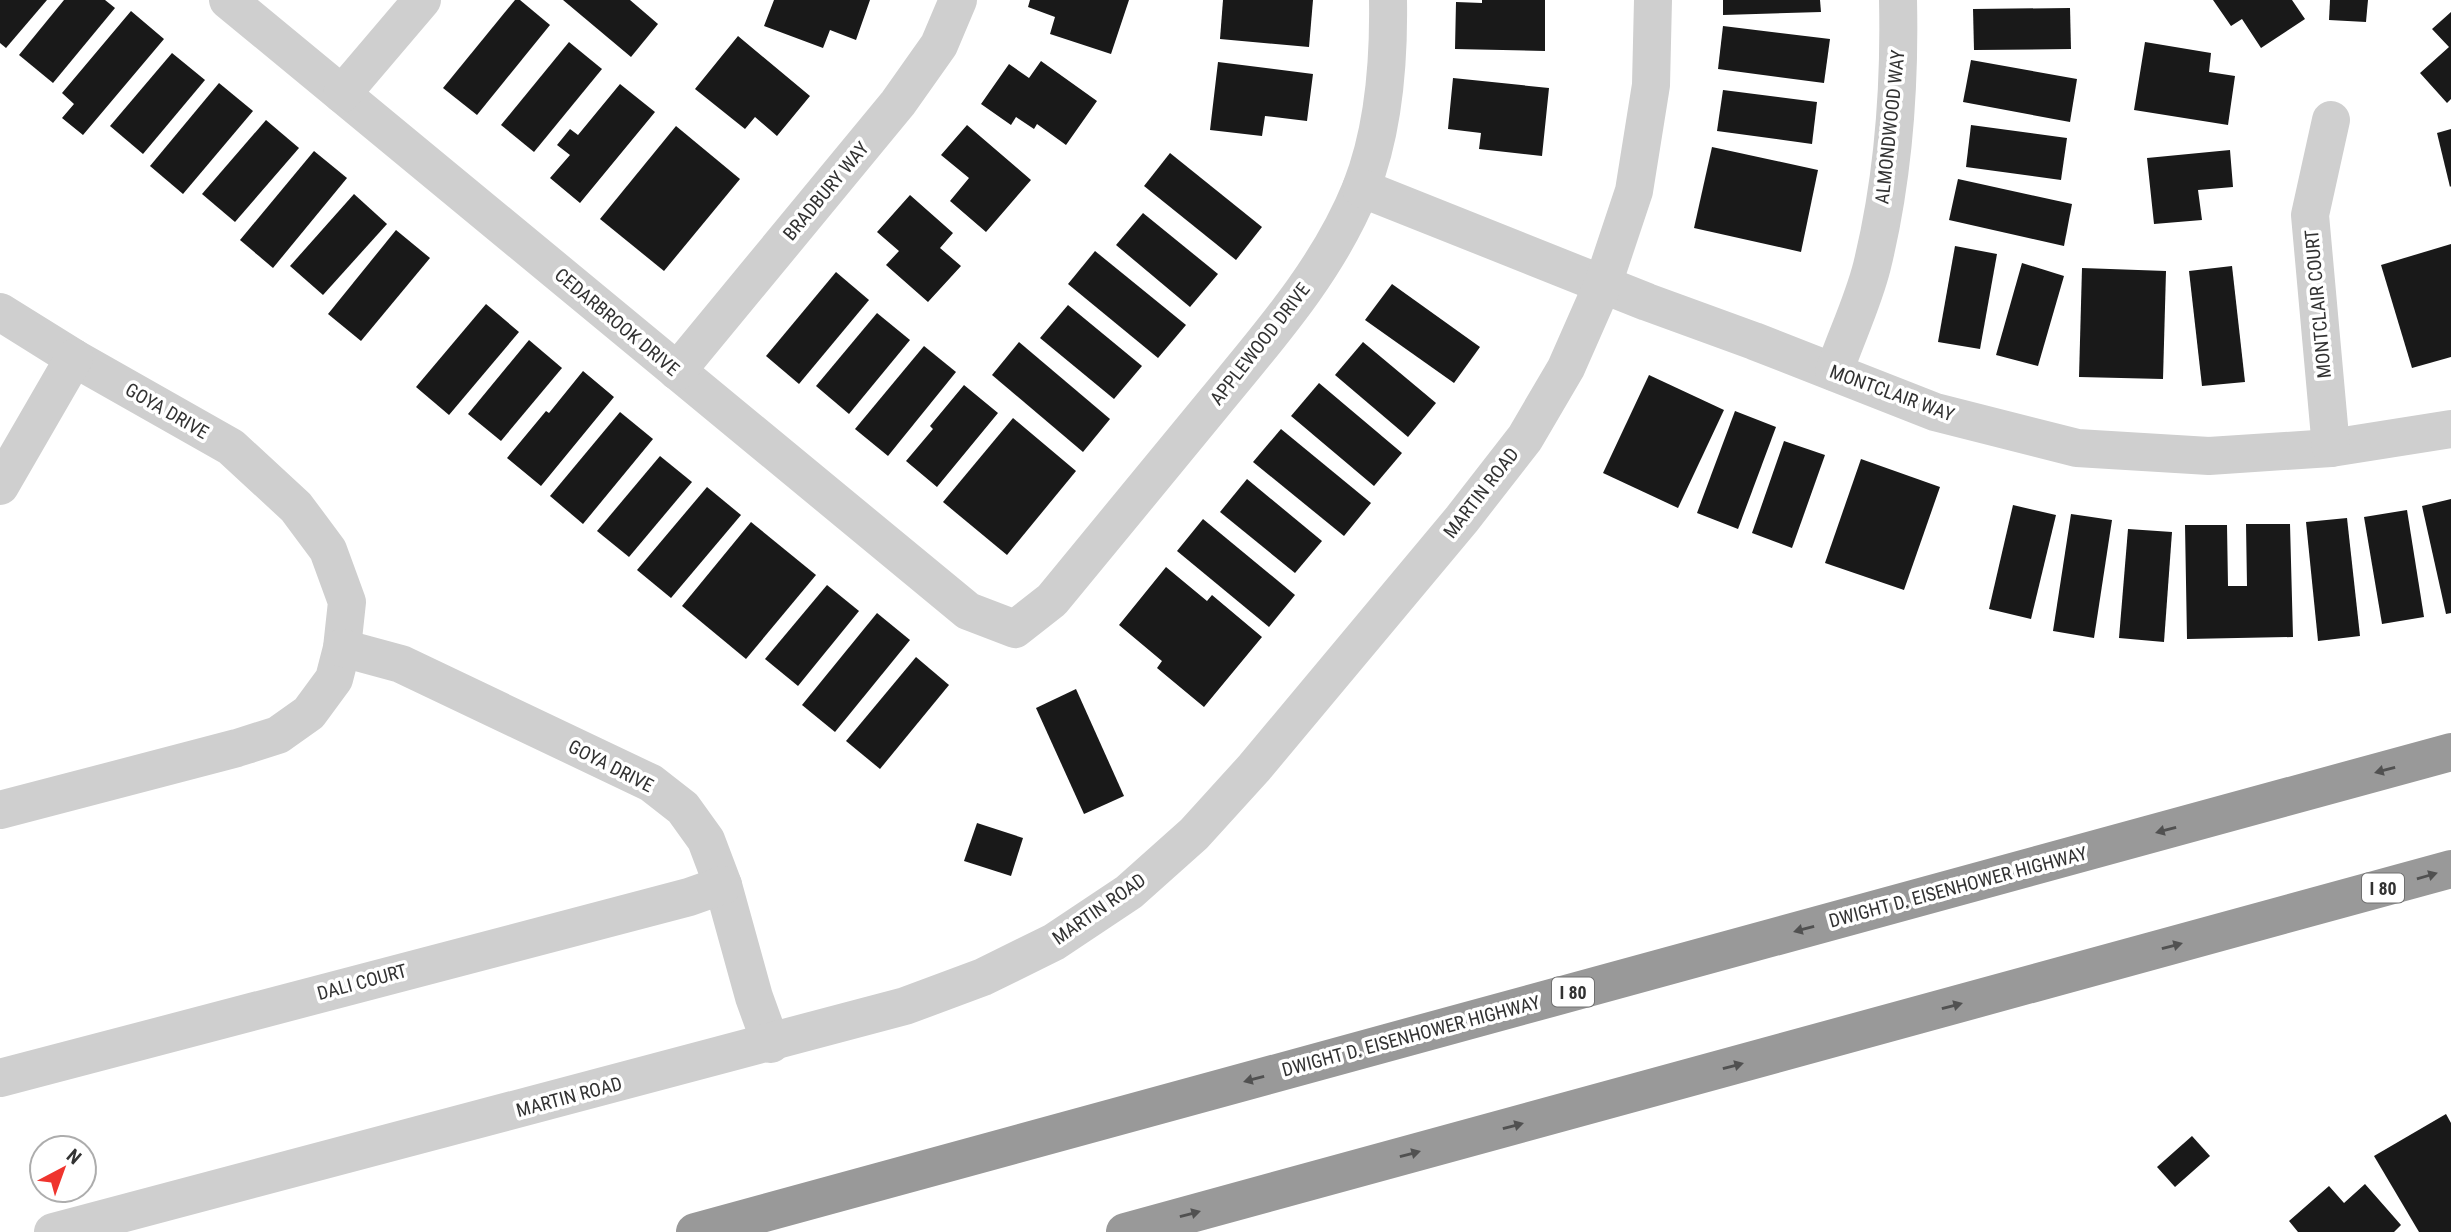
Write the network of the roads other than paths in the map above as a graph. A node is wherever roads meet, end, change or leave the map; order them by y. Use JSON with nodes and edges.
{"nodes":[{"id":1,"x":228,"y":0,"type":"edge"},
{"id":2,"x":422,"y":0,"type":"edge"},
{"id":3,"x":958,"y":0,"type":"edge"},
{"id":4,"x":1388,"y":0,"type":"edge"},
{"id":5,"x":1653,"y":0,"type":"edge"},
{"id":6,"x":1898,"y":0,"type":"edge"},
{"id":7,"x":342,"y":94,"type":"junction"},
{"id":8,"x":2332,"y":120,"type":"dead end"},
{"id":9,"x":1361,"y":188,"type":"junction"},
{"id":10,"x":1603,"y":284,"type":"junction"},
{"id":11,"x":0,"y":312,"type":"edge"},
{"id":12,"x":74,"y":358,"type":"junction"},
{"id":13,"x":677,"y":372,"type":"junction"},
{"id":14,"x":1834,"y":372,"type":"junction"},
{"id":15,"x":2451,"y":429,"type":"edge"},
{"id":16,"x":2331,"y":448,"type":"junction"},
{"id":17,"x":0,"y":486,"type":"edge"},
{"id":18,"x":1015,"y":629,"type":"joint"},
{"id":19,"x":342,"y":648,"type":"junction"},
{"id":20,"x":2451,"y":752,"type":"edge"},
{"id":21,"x":0,"y":810,"type":"edge"},
{"id":22,"x":2451,"y":869,"type":"edge"},
{"id":23,"x":723,"y":886,"type":"junction"},
{"id":24,"x":771,"y":1044,"type":"junction"},
{"id":25,"x":0,"y":1078,"type":"edge"},
{"id":26,"x":53,"y":1232,"type":"edge"},
{"id":27,"x":695,"y":1232,"type":"edge"},
{"id":28,"x":1125,"y":1232,"type":"edge"}],
"edges":[{"from":1,"to":7,"type":"street","name":"CEDARBROOK DRIVE"},
{"from":2,"to":7,"type":"street"},
{"from":3,"to":13,"type":"street","name":"BRADBURY WAY"},
{"from":4,"to":9,"type":"street","name":"APPLEWOOD DRIVE"},
{"from":5,"to":10,"type":"street","name":"MARTIN ROAD"},
{"from":6,"to":14,"type":"street","name":"ALMONDWOOD WAY"},
{"from":7,"to":13,"type":"street","name":"CEDARBROOK DRIVE"},
{"from":8,"to":16,"type":"street","name":"MONTCLAIR COURT"},
{"from":9,"to":10,"type":"street","name":"MONTCLAIR WAY"},
{"from":9,"to":18,"type":"street","name":"APPLEWOOD DRIVE"},
{"from":10,"to":14,"type":"street","name":"MONTCLAIR WAY"},
{"from":10,"to":24,"type":"street","name":"MARTIN ROAD"},
{"from":11,"to":12,"type":"street","name":"GOYA DRIVE"},
{"from":12,"to":17,"type":"street"},
{"from":12,"to":19,"type":"street","name":"GOYA DRIVE"},
{"from":13,"to":18,"type":"street","name":"CEDARBROOK DRIVE"},
{"from":14,"to":16,"type":"street","name":"MONTCLAIR WAY"},
{"from":15,"to":16,"type":"street","name":"MONTCLAIR WAY"},
{"from":19,"to":21,"type":"street","name":"GOYA DRIVE"},
{"from":19,"to":23,"type":"street","name":"GOYA DRIVE"},
{"from":20,"to":27,"type":"highway","name":"DWIGHT D. EISENHOWER HIGHWAY","number":"I 80","one_way":true},
{"from":28,"to":22,"type":"highway","number":"I 80","one_way":true},
{"from":23,"to":24,"type":"street","name":"GOYA DRIVE"},
{"from":23,"to":25,"type":"street","name":"DALI COURT"},
{"from":24,"to":26,"type":"street","name":"MARTIN ROAD"}]}
